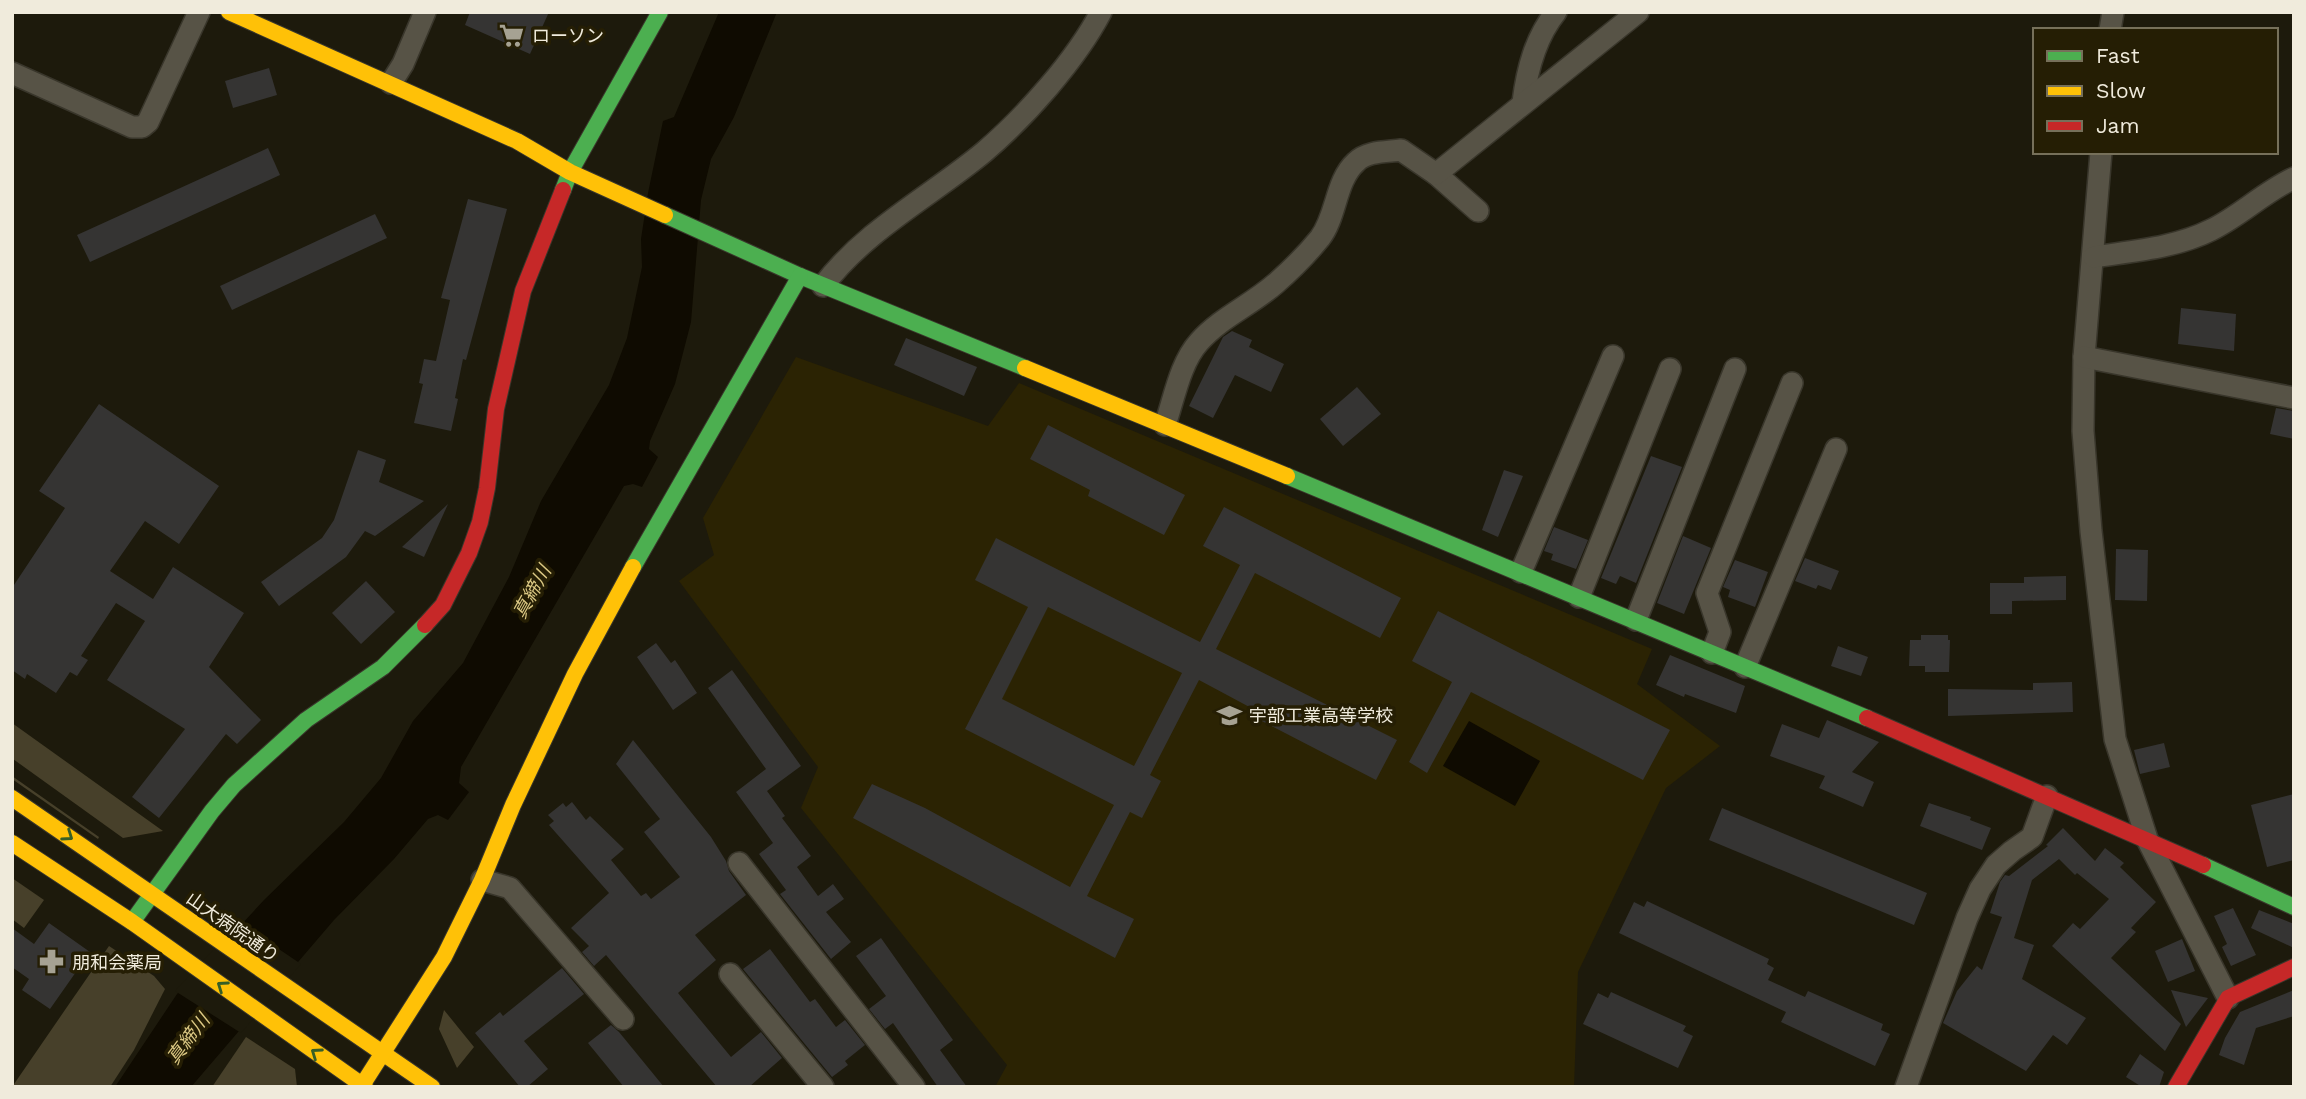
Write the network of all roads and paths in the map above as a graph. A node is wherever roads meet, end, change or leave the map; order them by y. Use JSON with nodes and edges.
{"nodes":[{"id":1,"x":198,"y":12,"type":"edge"},
{"id":2,"x":229,"y":12,"type":"edge"},
{"id":3,"x":425,"y":12,"type":"edge"},
{"id":4,"x":660,"y":12,"type":"edge"},
{"id":5,"x":1101,"y":12,"type":"edge"},
{"id":6,"x":1556,"y":12,"type":"edge"},
{"id":7,"x":1638,"y":12,"type":"edge"},
{"id":8,"x":12,"y":73,"type":"edge"},
{"id":9,"x":391,"y":83,"type":"junction"},
{"id":10,"x":1523,"y":103,"type":"junction"},
{"id":11,"x":2101,"y":154,"type":"edge"},
{"id":12,"x":570,"y":172,"type":"junction"},
{"id":13,"x":1436,"y":174,"type":"junction"},
{"id":14,"x":2294,"y":178,"type":"edge"},
{"id":15,"x":1478,"y":211,"type":"dead end"},
{"id":16,"x":2094,"y":257,"type":"junction"},
{"id":17,"x":800,"y":276,"type":"junction"},
{"id":18,"x":824,"y":286,"type":"junction"},
{"id":19,"x":1613,"y":356,"type":"dead end"},
{"id":20,"x":2084,"y":357,"type":"junction"},
{"id":21,"x":1670,"y":369,"type":"dead end"},
{"id":22,"x":1735,"y":369,"type":"dead end"},
{"id":23,"x":1792,"y":383,"type":"dead end"},
{"id":24,"x":2294,"y":398,"type":"edge"},
{"id":25,"x":1165,"y":425,"type":"junction"},
{"id":26,"x":1836,"y":449,"type":"dead end"},
{"id":27,"x":1521,"y":572,"type":"junction"},
{"id":28,"x":1579,"y":597,"type":"junction"},
{"id":29,"x":1636,"y":620,"type":"junction"},
{"id":30,"x":1712,"y":653,"type":"junction"},
{"id":31,"x":1745,"y":667,"type":"junction"},
{"id":32,"x":2047,"y":796,"type":"junction"},
{"id":33,"x":12,"y":798,"type":"edge"},
{"id":34,"x":2147,"y":839,"type":"junction"},
{"id":35,"x":12,"y":842,"type":"edge"},
{"id":36,"x":739,"y":863,"type":"dead end"},
{"id":37,"x":482,"y":880,"type":"junction"},
{"id":38,"x":151,"y":894,"type":"junction"},
{"id":39,"x":2294,"y":907,"type":"edge"},
{"id":40,"x":132,"y":922,"type":"junction"},
{"id":41,"x":2294,"y":967,"type":"edge"},
{"id":42,"x":730,"y":974,"type":"dead end"},
{"id":43,"x":2228,"y":998,"type":"junction"},
{"id":44,"x":623,"y":1019,"type":"dead end"},
{"id":45,"x":384,"y":1053,"type":"junction"},
{"id":46,"x":363,"y":1086,"type":"edge"},
{"id":47,"x":432,"y":1087,"type":"edge"},
{"id":48,"x":823,"y":1087,"type":"edge"},
{"id":49,"x":914,"y":1087,"type":"edge"},
{"id":50,"x":1906,"y":1087,"type":"edge"},
{"id":51,"x":2176,"y":1087,"type":"edge"}],
"edges":[{"from":1,"to":8,"type":"street"},
{"from":2,"to":9,"type":"street"},
{"from":3,"to":9,"type":"street"},
{"from":4,"to":12,"type":"street"},
{"from":5,"to":18,"type":"street"},
{"from":6,"to":10,"type":"street"},
{"from":7,"to":10,"type":"street"},
{"from":9,"to":12,"type":"street"},
{"from":10,"to":13,"type":"street"},
{"from":11,"to":16,"type":"street"},
{"from":12,"to":17,"type":"street"},
{"from":12,"to":38,"type":"street"},
{"from":13,"to":15,"type":"street"},
{"from":13,"to":25,"type":"street"},
{"from":14,"to":16,"type":"street"},
{"from":16,"to":20,"type":"street"},
{"from":17,"to":18,"type":"street"},
{"from":17,"to":37,"type":"street"},
{"from":18,"to":25,"type":"street"},
{"from":19,"to":27,"type":"street"},
{"from":20,"to":24,"type":"street"},
{"from":20,"to":34,"type":"street"},
{"from":21,"to":28,"type":"street"},
{"from":22,"to":29,"type":"street"},
{"from":23,"to":30,"type":"street"},
{"from":25,"to":27,"type":"street"},
{"from":26,"to":31,"type":"street"},
{"from":27,"to":28,"type":"street"},
{"from":28,"to":29,"type":"street"},
{"from":29,"to":30,"type":"street"},
{"from":30,"to":31,"type":"street"},
{"from":31,"to":32,"type":"street"},
{"from":32,"to":34,"type":"street"},
{"from":32,"to":50,"type":"street"},
{"from":33,"to":38,"type":"street","name":"山大病院通り","one_way":true},
{"from":34,"to":39,"type":"street"},
{"from":34,"to":43,"type":"street"},
{"from":35,"to":40,"type":"street"},
{"from":36,"to":49,"type":"street"},
{"from":37,"to":44,"type":"street"},
{"from":37,"to":45,"type":"street"},
{"from":38,"to":40,"type":"street"},
{"from":38,"to":45,"type":"street","name":"山大病院通り"},
{"from":46,"to":40,"type":"street","one_way":true},
{"from":41,"to":43,"type":"street"},
{"from":42,"to":48,"type":"street"},
{"from":43,"to":51,"type":"street"},
{"from":45,"to":46,"type":"street"},
{"from":45,"to":47,"type":"street","name":"山大病院通り"}]}
